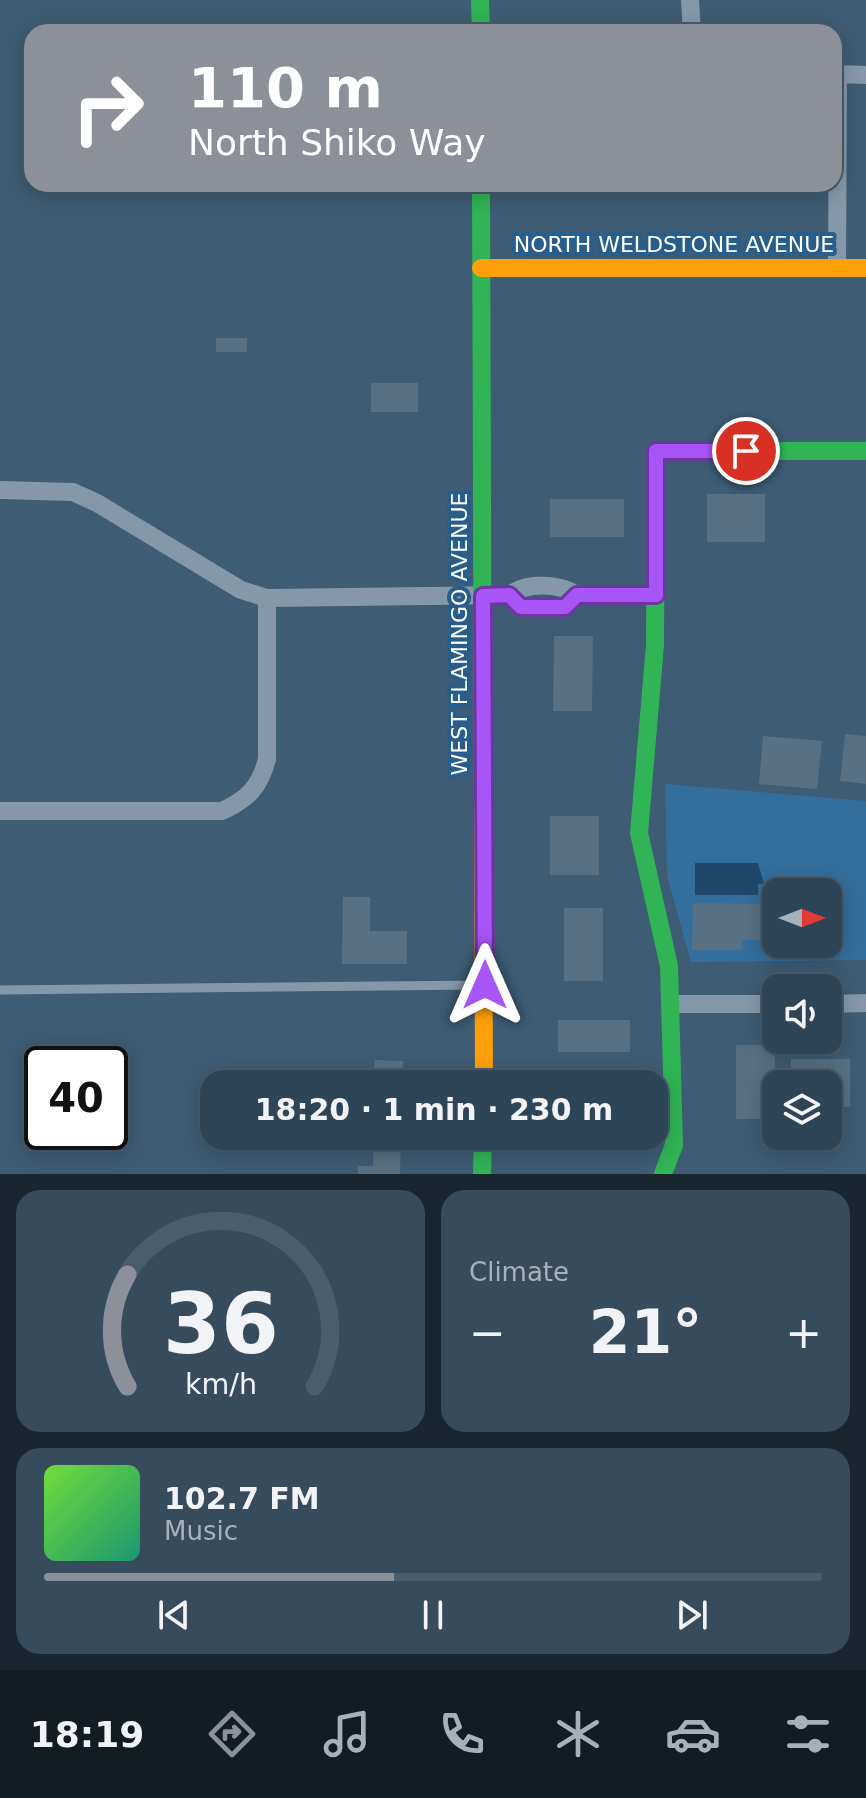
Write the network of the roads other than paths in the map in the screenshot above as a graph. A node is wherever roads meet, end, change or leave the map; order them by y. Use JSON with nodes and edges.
{"nodes":[{"id":1,"x":480,"y":0,"type":"edge"},
{"id":2,"x":690,"y":0,"type":"edge"},
{"id":3,"x":481,"y":24,"type":"edge"},
{"id":4,"x":692,"y":24,"type":"edge"},
{"id":5,"x":842,"y":74,"type":"edge"},
{"id":6,"x":866,"y":75,"type":"edge"},
{"id":7,"x":481,"y":192,"type":"edge"},
{"id":8,"x":837,"y":192,"type":"edge"},
{"id":9,"x":481,"y":268,"type":"junction"},
{"id":10,"x":837,"y":268,"type":"junction"},
{"id":11,"x":866,"y":268,"type":"edge"},
{"id":12,"x":866,"y":451,"type":"edge"},
{"id":13,"x":0,"y":490,"type":"edge"},
{"id":14,"x":656,"y":595,"type":"junction"},
{"id":15,"x":483,"y":596,"type":"junction"},
{"id":16,"x":267,"y":598,"type":"junction"},
{"id":17,"x":0,"y":811,"type":"edge"},
{"id":18,"x":485,"y":985,"type":"junction"},
{"id":19,"x":0,"y":990,"type":"edge"},
{"id":20,"x":866,"y":1003,"type":"edge"},
{"id":21,"x":671,"y":1004,"type":"junction"},
{"id":22,"x":762,"y":1004,"type":"edge"},
{"id":23,"x":842,"y":1004,"type":"edge"},
{"id":24,"x":484,"y":1070,"type":"edge"},
{"id":25,"x":483,"y":1150,"type":"edge"},
{"id":26,"x":482,"y":1174,"type":"edge"},
{"id":27,"x":663,"y":1174,"type":"edge"}],
"edges":[{"from":1,"to":3,"type":"street"},
{"from":2,"to":4,"type":"street"},
{"from":5,"to":6,"type":"street"},
{"from":7,"to":9,"type":"street","name":"WEST FLAMINGO AVENUE"},
{"from":8,"to":10,"type":"street"},
{"from":9,"to":10,"type":"street","name":"NORTH WELDSTONE AVENUE"},
{"from":9,"to":15,"type":"street","name":"WEST FLAMINGO AVENUE"},
{"from":10,"to":11,"type":"street","name":"NORTH WELDSTONE AVENUE"},
{"from":12,"to":14,"type":"street"},
{"from":13,"to":16,"type":"street"},
{"from":14,"to":15,"type":"street"},
{"from":14,"to":21,"type":"street"},
{"from":15,"to":16,"type":"street"},
{"from":15,"to":18,"type":"street","name":"WEST FLAMINGO AVENUE"},
{"from":16,"to":17,"type":"street"},
{"from":18,"to":19,"type":"lane"},
{"from":18,"to":24,"type":"street","name":"WEST FLAMINGO AVENUE"},
{"from":20,"to":23,"type":"street"},
{"from":21,"to":22,"type":"street"},
{"from":21,"to":27,"type":"street"},
{"from":25,"to":26,"type":"street"}]}
